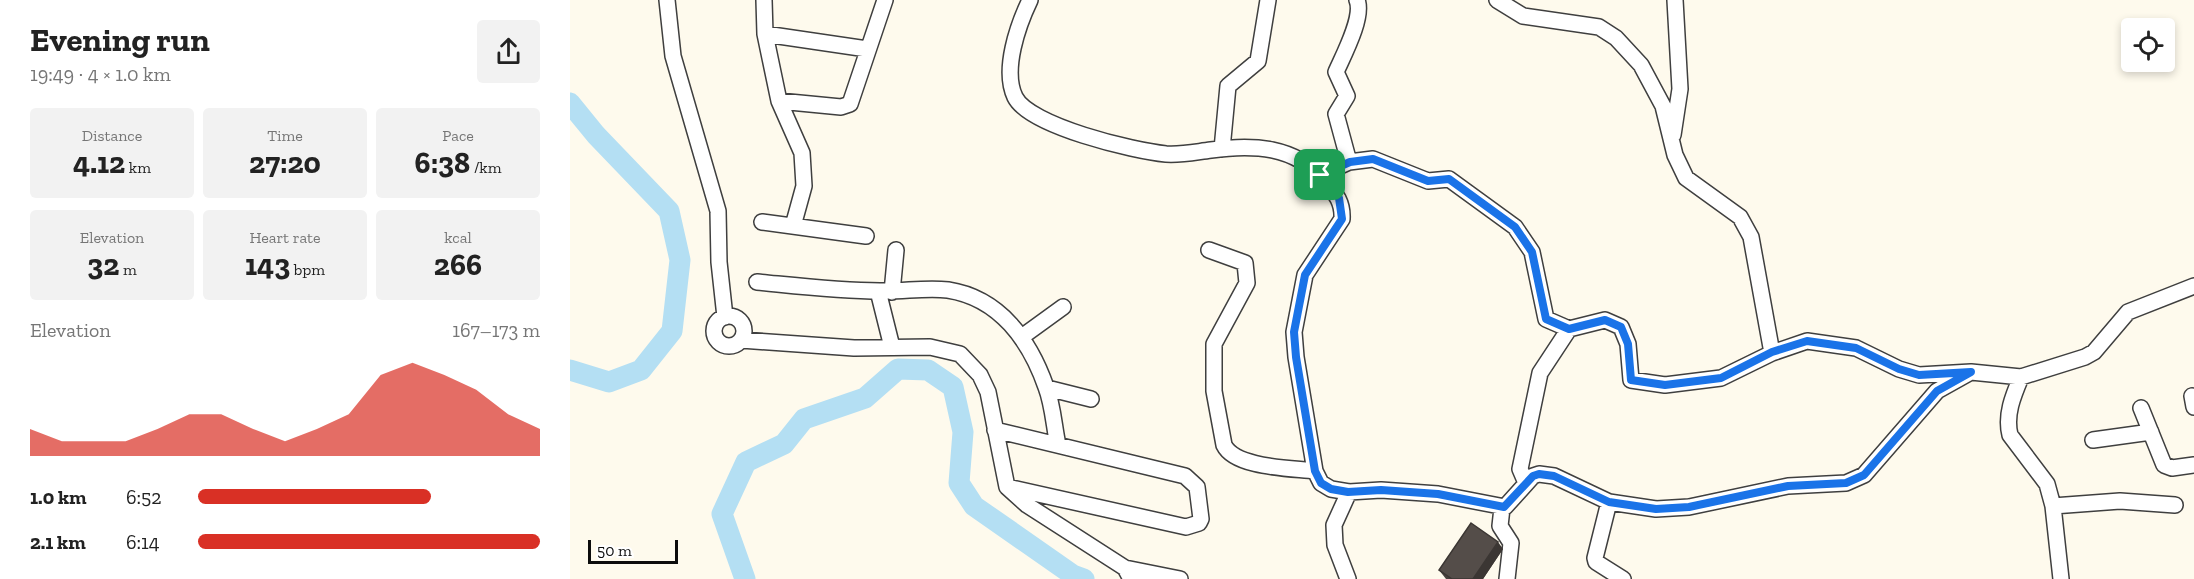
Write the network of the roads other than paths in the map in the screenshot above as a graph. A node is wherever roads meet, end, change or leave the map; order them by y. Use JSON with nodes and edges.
{"nodes":[{"id":1,"x":668,"y":0,"type":"edge"},
{"id":2,"x":764,"y":0,"type":"edge"},
{"id":3,"x":885,"y":0,"type":"edge"},
{"id":4,"x":1030,"y":0,"type":"edge"},
{"id":5,"x":1269,"y":0,"type":"edge"},
{"id":6,"x":1357,"y":0,"type":"edge"},
{"id":7,"x":1497,"y":0,"type":"edge"},
{"id":8,"x":1676,"y":0,"type":"edge"},
{"id":9,"x":765,"y":34,"type":"junction"},
{"id":10,"x":867,"y":49,"type":"junction"},
{"id":11,"x":779,"y":101,"type":"junction"},
{"id":12,"x":1672,"y":141,"type":"junction"},
{"id":13,"x":1222,"y":149,"type":"junction"},
{"id":14,"x":1350,"y":162,"type":"junction"},
{"id":15,"x":1320,"y":175,"type":"junction"},
{"id":16,"x":762,"y":222,"type":"dead end"},
{"id":17,"x":793,"y":226,"type":"junction"},
{"id":18,"x":866,"y":236,"type":"dead end"},
{"id":19,"x":896,"y":250,"type":"dead end"},
{"id":20,"x":1209,"y":250,"type":"dead end"},
{"id":21,"x":757,"y":282,"type":"dead end"},
{"id":22,"x":2194,"y":286,"type":"edge"},
{"id":23,"x":885,"y":292,"type":"junction"},
{"id":24,"x":1063,"y":307,"type":"dead end"},
{"id":25,"x":725,"y":317,"type":"junction"},
{"id":26,"x":1569,"y":329,"type":"junction"},
{"id":27,"x":1023,"y":336,"type":"junction"},
{"id":28,"x":741,"y":340,"type":"junction"},
{"id":29,"x":892,"y":347,"type":"junction"},
{"id":30,"x":1772,"y":352,"type":"junction"},
{"id":31,"x":1971,"y":372,"type":"junction"},
{"id":32,"x":2021,"y":377,"type":"junction"},
{"id":33,"x":1047,"y":388,"type":"junction"},
{"id":34,"x":1091,"y":399,"type":"dead end"},
{"id":35,"x":2141,"y":408,"type":"dead end"},
{"id":36,"x":994,"y":430,"type":"junction"},
{"id":37,"x":2151,"y":432,"type":"junction"},
{"id":38,"x":2093,"y":441,"type":"dead end"},
{"id":39,"x":1058,"y":445,"type":"junction"},
{"id":40,"x":2194,"y":465,"type":"edge"},
{"id":41,"x":1315,"y":471,"type":"junction"},
{"id":42,"x":1526,"y":483,"type":"junction"},
{"id":43,"x":1007,"y":487,"type":"junction"},
{"id":44,"x":1348,"y":492,"type":"junction"},
{"id":45,"x":1609,"y":502,"type":"junction"},
{"id":46,"x":2175,"y":505,"type":"dead end"},
{"id":47,"x":2053,"y":506,"type":"junction"},
{"id":48,"x":1502,"y":507,"type":"junction"},
{"id":49,"x":1128,"y":573,"type":"edge"},
{"id":50,"x":1180,"y":579,"type":"edge"},
{"id":51,"x":1348,"y":579,"type":"edge"},
{"id":52,"x":1507,"y":579,"type":"edge"},
{"id":53,"x":1623,"y":579,"type":"edge"},
{"id":54,"x":2061,"y":579,"type":"edge"}],
"edges":[{"from":1,"to":25,"type":"street"},
{"from":2,"to":9,"type":"street"},
{"from":3,"to":10,"type":"street"},
{"from":4,"to":13,"type":"street"},
{"from":5,"to":13,"type":"street"},
{"from":6,"to":14,"type":"street"},
{"from":7,"to":12,"type":"street"},
{"from":8,"to":12,"type":"street"},
{"from":9,"to":10,"type":"street"},
{"from":9,"to":11,"type":"street"},
{"from":10,"to":11,"type":"street"},
{"from":11,"to":17,"type":"street"},
{"from":12,"to":30,"type":"street"},
{"from":13,"to":15,"type":"street"},
{"from":14,"to":15,"type":"street"},
{"from":14,"to":26,"type":"street"},
{"from":15,"to":41,"type":"street"},
{"from":16,"to":17,"type":"street"},
{"from":17,"to":18,"type":"street"},
{"from":19,"to":23,"type":"street"},
{"from":20,"to":41,"type":"street"},
{"from":21,"to":23,"type":"street"},
{"from":22,"to":32,"type":"street"},
{"from":23,"to":27,"type":"street"},
{"from":23,"to":29,"type":"street"},
{"from":24,"to":27,"type":"street"},
{"from":25,"to":28,"type":"street"},
{"from":25,"to":28,"type":"street"},
{"from":26,"to":30,"type":"street"},
{"from":26,"to":42,"type":"street"},
{"from":27,"to":33,"type":"street"},
{"from":28,"to":29,"type":"street"},
{"from":29,"to":36,"type":"street"},
{"from":30,"to":31,"type":"street"},
{"from":31,"to":32,"type":"street"},
{"from":31,"to":45,"type":"street"},
{"from":32,"to":47,"type":"street"},
{"from":33,"to":34,"type":"street"},
{"from":33,"to":39,"type":"street"},
{"from":35,"to":37,"type":"street"},
{"from":36,"to":39,"type":"street"},
{"from":36,"to":43,"type":"street"},
{"from":37,"to":38,"type":"street"},
{"from":37,"to":40,"type":"street"},
{"from":39,"to":43,"type":"street"},
{"from":41,"to":44,"type":"street"},
{"from":42,"to":45,"type":"street"},
{"from":42,"to":48,"type":"street"},
{"from":43,"to":49,"type":"street"},
{"from":44,"to":48,"type":"street"},
{"from":44,"to":51,"type":"street"},
{"from":45,"to":53,"type":"street"},
{"from":46,"to":47,"type":"street"},
{"from":47,"to":54,"type":"street"},
{"from":48,"to":52,"type":"street"},
{"from":49,"to":50,"type":"street"}]}
